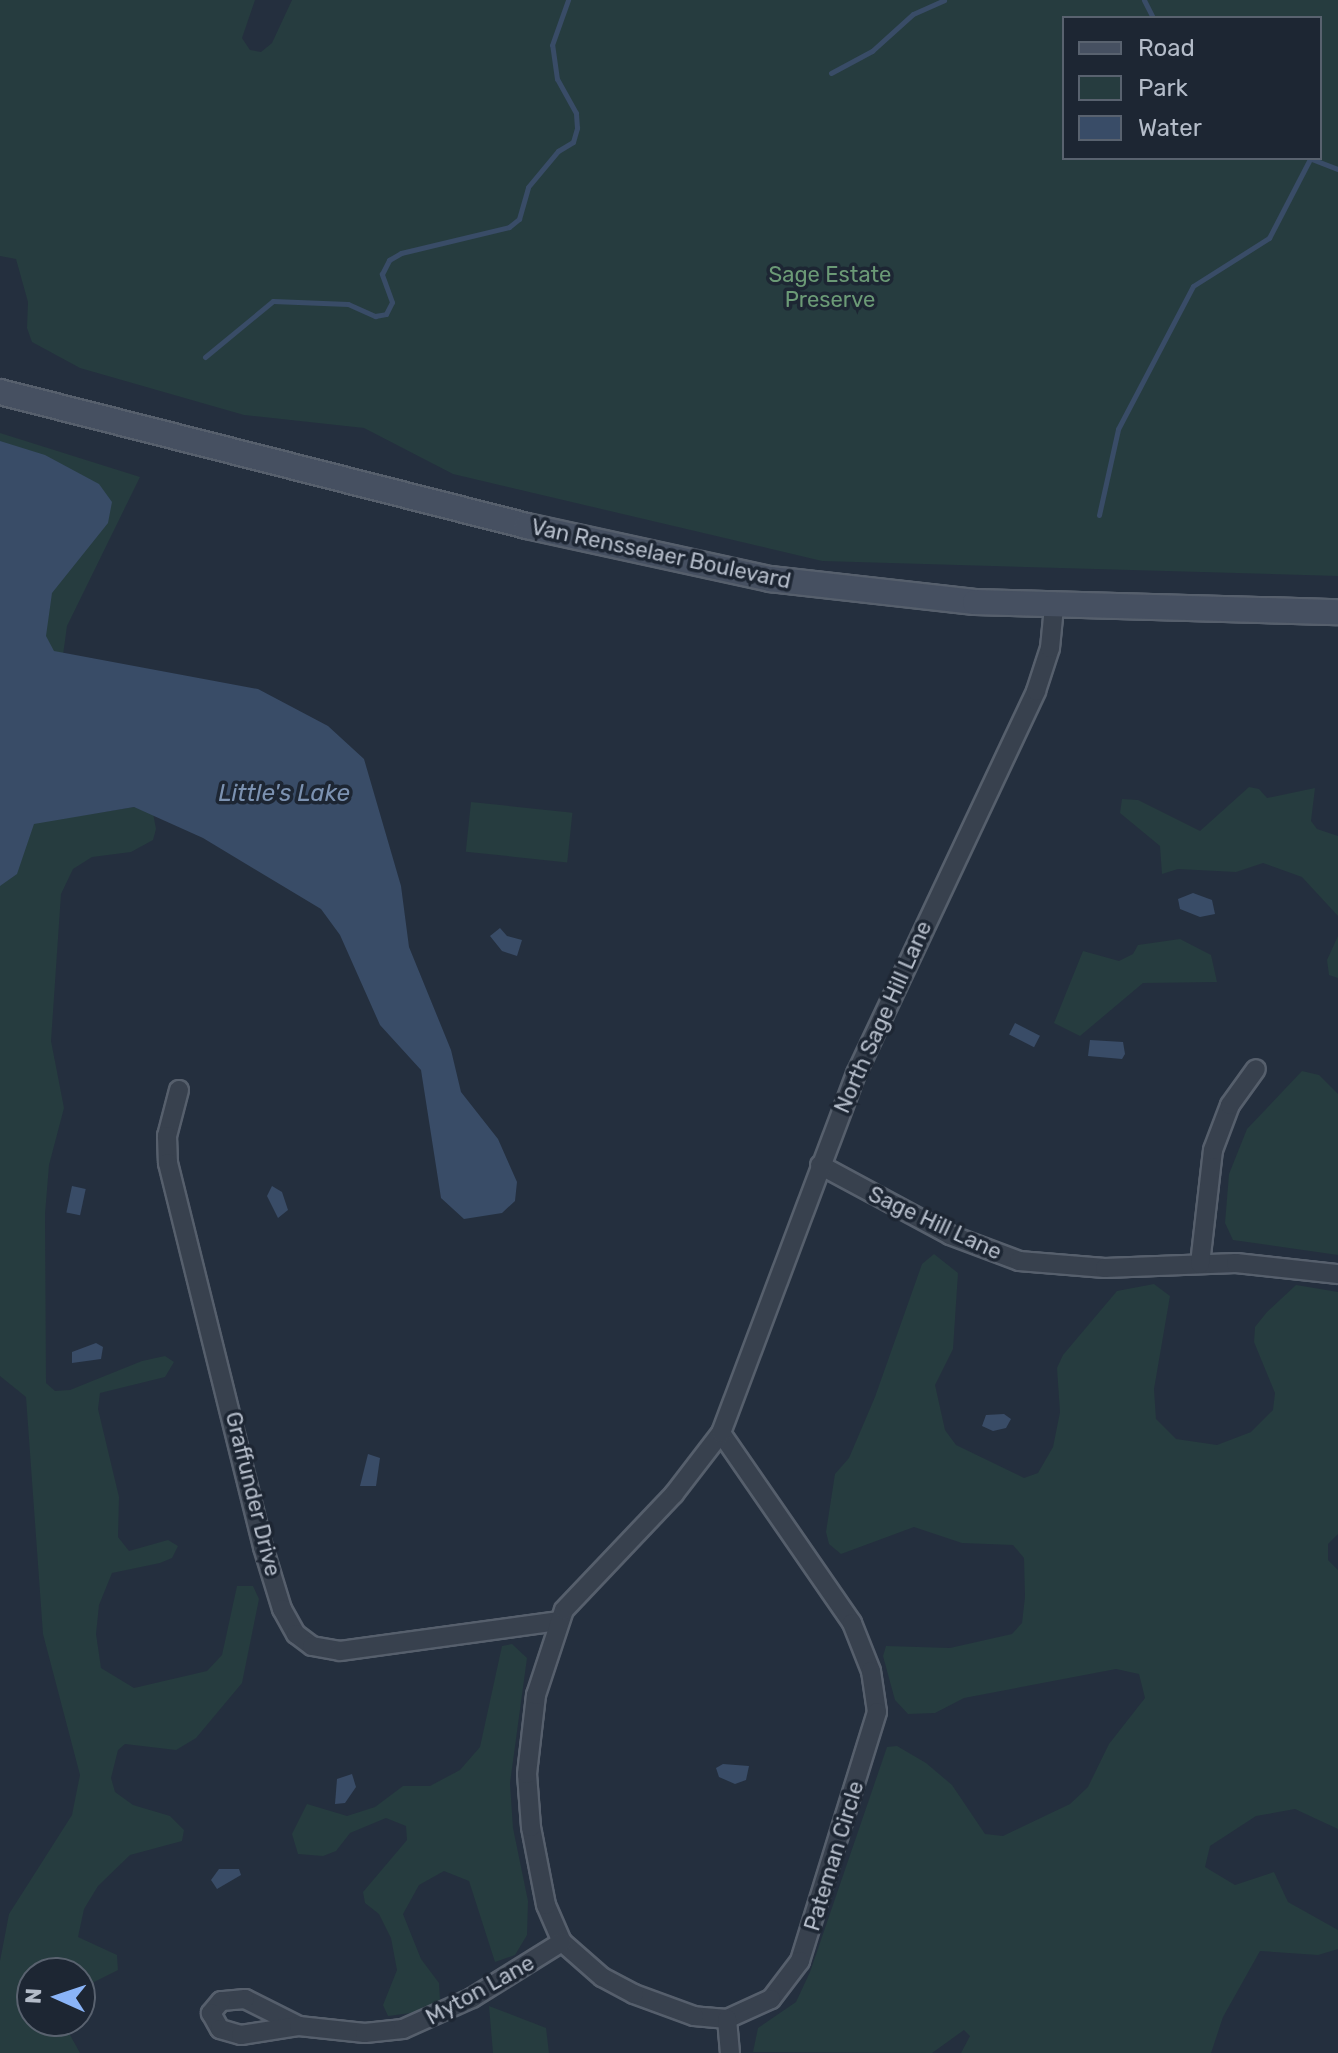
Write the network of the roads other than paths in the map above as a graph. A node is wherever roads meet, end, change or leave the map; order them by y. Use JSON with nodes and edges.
{"nodes":[{"id":1,"x":0,"y":392,"type":"edge"},
{"id":2,"x":1054,"y":607,"type":"junction"},
{"id":3,"x":1338,"y":612,"type":"edge"},
{"id":4,"x":1256,"y":1069,"type":"dead end"},
{"id":5,"x":179,"y":1090,"type":"dead end"},
{"id":6,"x":820,"y":1165,"type":"junction"},
{"id":7,"x":1200,"y":1264,"type":"junction"},
{"id":8,"x":1338,"y":1274,"type":"edge"},
{"id":9,"x":721,"y":1433,"type":"junction"},
{"id":10,"x":558,"y":1621,"type":"junction"},
{"id":11,"x":562,"y":1942,"type":"junction"},
{"id":12,"x":727,"y":2019,"type":"junction"},
{"id":13,"x":299,"y":2026,"type":"dead end"},
{"id":14,"x":730,"y":2053,"type":"edge"}],
"edges":[{"from":1,"to":2,"type":"main road","name":"Van Rensselaer Boulevard"},
{"from":2,"to":3,"type":"main road","name":"Van Rensselaer Boulevard"},
{"from":2,"to":6,"type":"street","name":"North Sage Hill Lane"},
{"from":4,"to":7,"type":"street"},
{"from":5,"to":10,"type":"street","name":"Graffunder Drive"},
{"from":6,"to":7,"type":"street","name":"Sage Hill Lane"},
{"from":6,"to":9,"type":"street","name":"North Sage Hill Lane"},
{"from":7,"to":8,"type":"street","name":"Sage Hill Lane"},
{"from":9,"to":10,"type":"street"},
{"from":9,"to":12,"type":"street","name":"Pateman Circle"},
{"from":10,"to":11,"type":"street"},
{"from":11,"to":12,"type":"street"},
{"from":11,"to":13,"type":"street","name":"Myton Lane"},
{"from":12,"to":14,"type":"street"}]}
